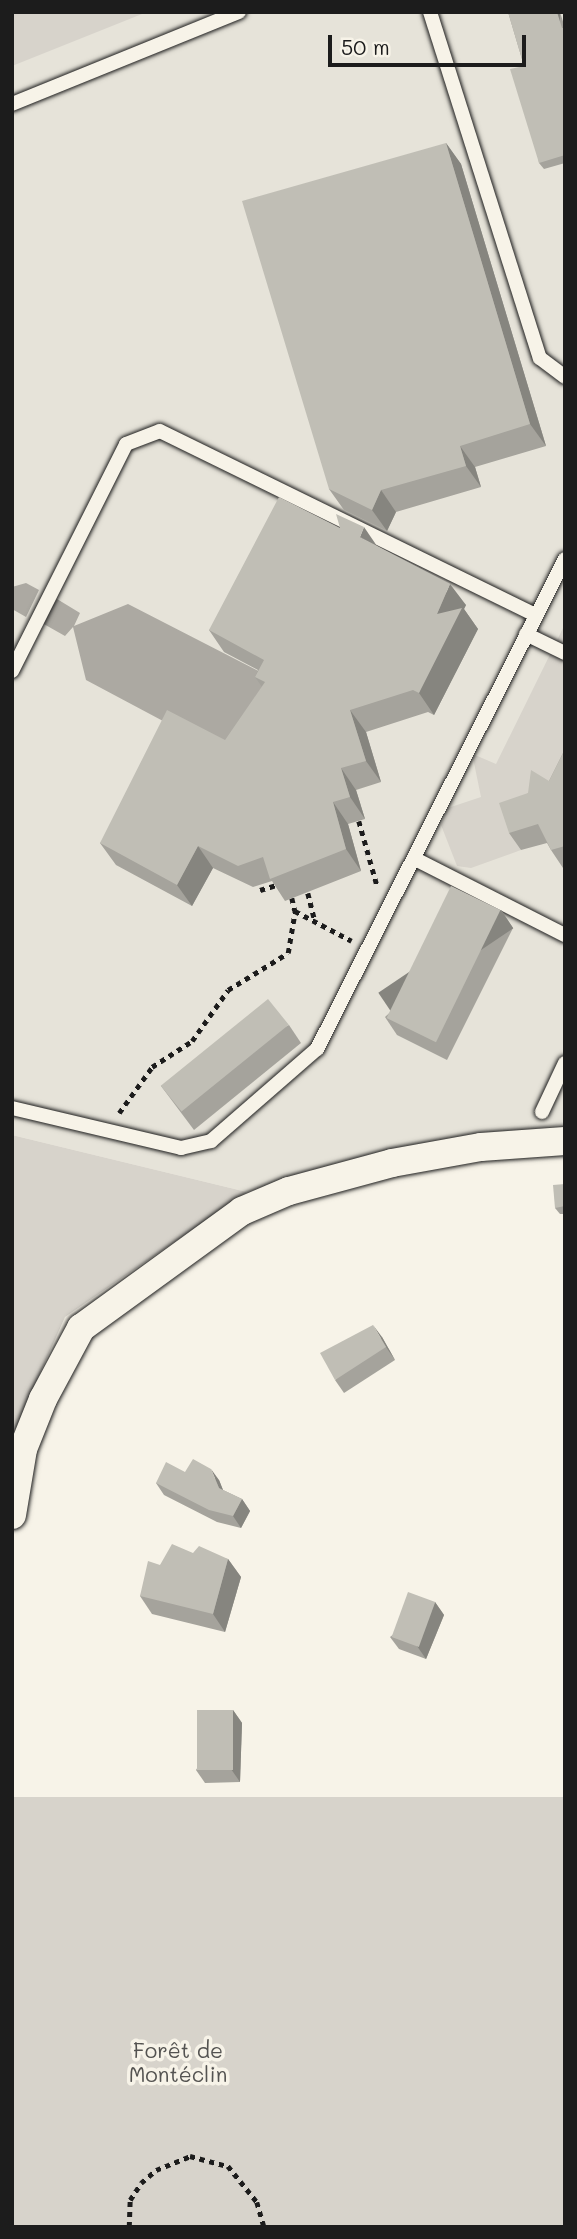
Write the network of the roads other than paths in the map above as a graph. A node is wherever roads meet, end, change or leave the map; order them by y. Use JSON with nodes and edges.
{"nodes":[{"id":1,"x":239,"y":12,"type":"edge"},
{"id":2,"x":430,"y":12,"type":"edge"},
{"id":3,"x":12,"y":104,"type":"edge"},
{"id":4,"x":565,"y":377,"type":"edge"},
{"id":5,"x":565,"y":559,"type":"edge"},
{"id":6,"x":536,"y":615,"type":"junction"},
{"id":7,"x":527,"y":634,"type":"junction"},
{"id":8,"x":565,"y":653,"type":"edge"},
{"id":9,"x":12,"y":671,"type":"edge"},
{"id":10,"x":415,"y":859,"type":"junction"},
{"id":11,"x":565,"y":935,"type":"edge"},
{"id":12,"x":565,"y":1063,"type":"edge"},
{"id":13,"x":12,"y":1108,"type":"edge"},
{"id":14,"x":542,"y":1112,"type":"dead end"},
{"id":15,"x":565,"y":1141,"type":"edge"},
{"id":16,"x":12,"y":1515,"type":"edge"}],
"edges":[{"from":1,"to":3,"type":"lane"},
{"from":2,"to":4,"type":"lane"},
{"from":5,"to":6,"type":"lane"},
{"from":6,"to":7,"type":"lane"},
{"from":6,"to":9,"type":"lane"},
{"from":7,"to":8,"type":"lane"},
{"from":7,"to":10,"type":"lane"},
{"from":10,"to":11,"type":"lane"},
{"from":10,"to":13,"type":"lane"},
{"from":12,"to":14,"type":"lane"},
{"from":15,"to":16,"type":"street"}]}
